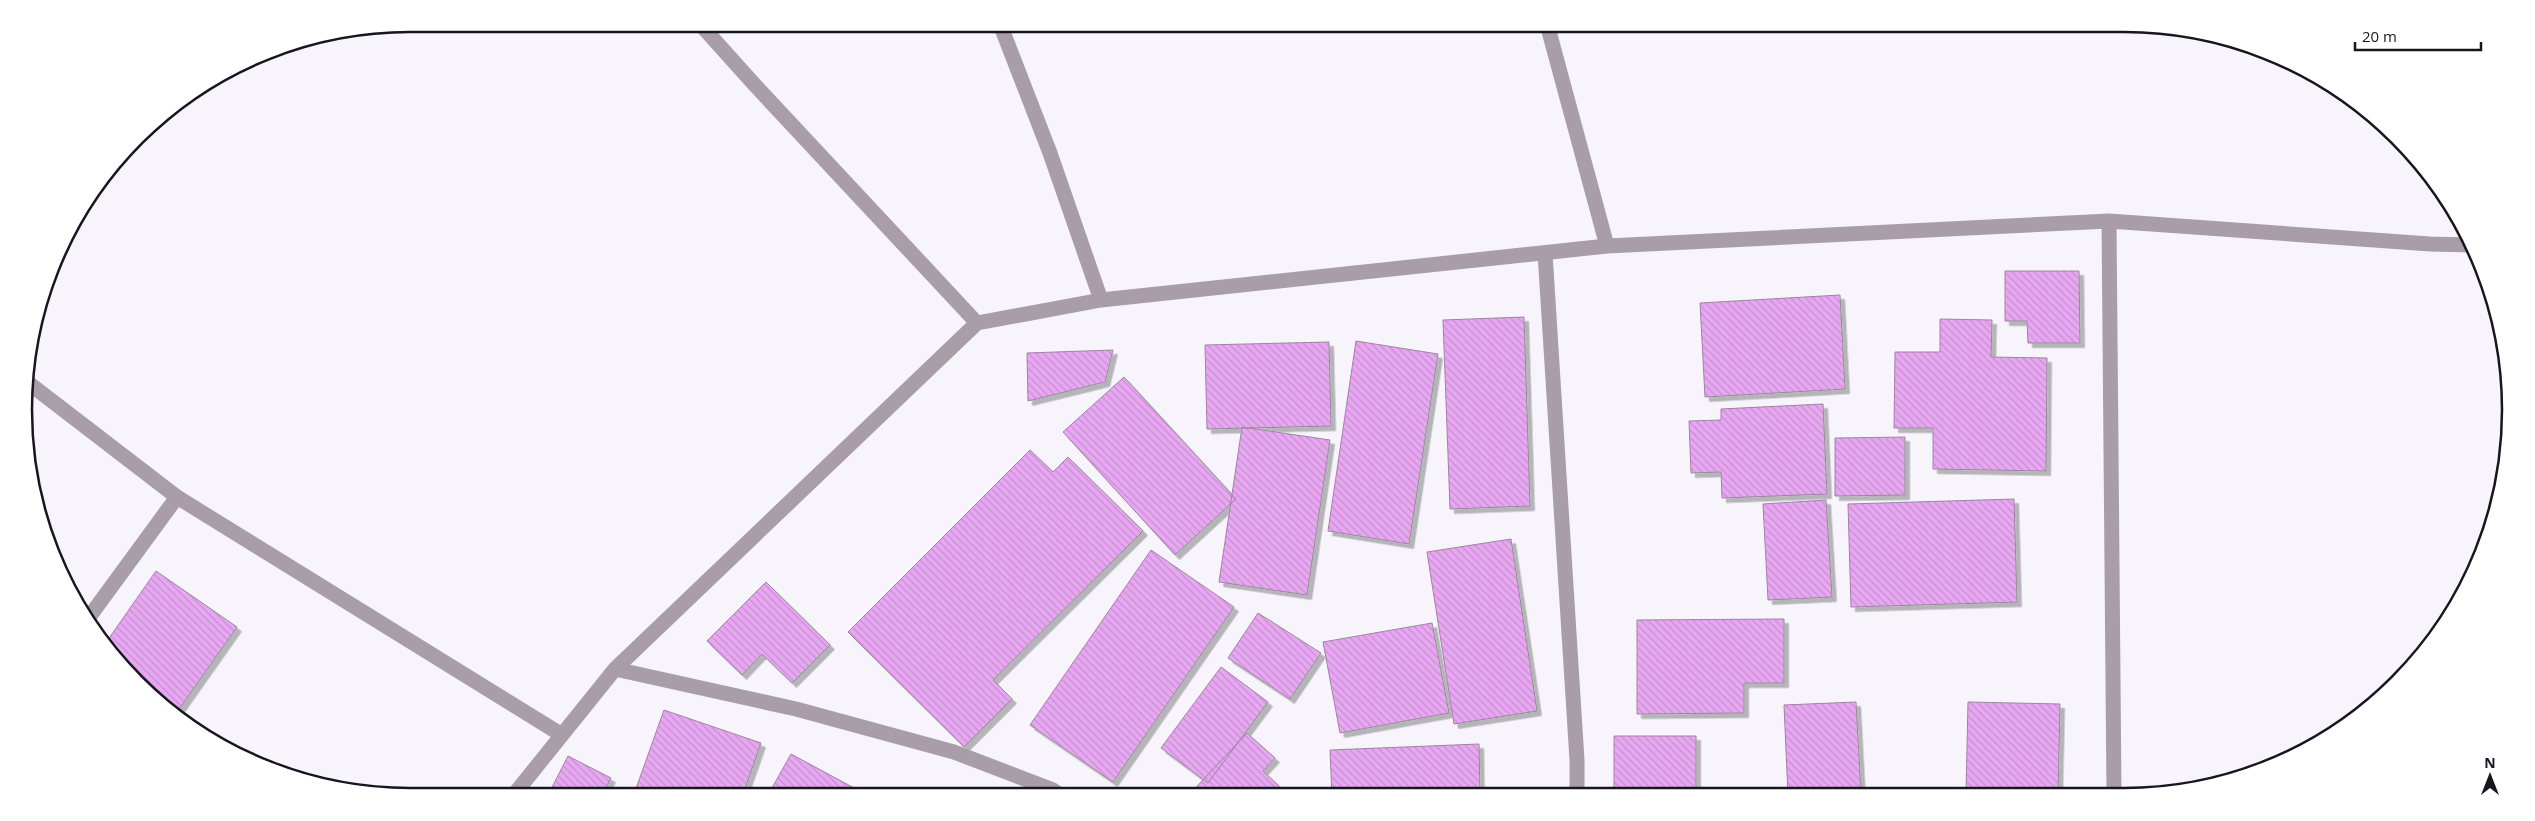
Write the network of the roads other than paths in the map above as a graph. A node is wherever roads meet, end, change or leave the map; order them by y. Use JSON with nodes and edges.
{"nodes":[{"id":1,"x":707,"y":32,"type":"edge"},
{"id":2,"x":1003,"y":32,"type":"edge"},
{"id":3,"x":1549,"y":32,"type":"edge"},
{"id":4,"x":2109,"y":220,"type":"junction"},
{"id":5,"x":2464,"y":244,"type":"edge"},
{"id":6,"x":1607,"y":246,"type":"junction"},
{"id":7,"x":1545,"y":253,"type":"junction"},
{"id":8,"x":1101,"y":300,"type":"junction"},
{"id":9,"x":977,"y":323,"type":"junction"},
{"id":10,"x":33,"y":386,"type":"edge"},
{"id":11,"x":177,"y":497,"type":"junction"},
{"id":12,"x":92,"y":614,"type":"edge"},
{"id":13,"x":615,"y":670,"type":"junction"},
{"id":14,"x":562,"y":735,"type":"junction"},
{"id":15,"x":519,"y":788,"type":"edge"},
{"id":16,"x":1048,"y":788,"type":"edge"},
{"id":17,"x":1577,"y":788,"type":"edge"},
{"id":18,"x":2114,"y":788,"type":"edge"}],
"edges":[{"from":1,"to":9,"type":"street"},
{"from":2,"to":8,"type":"street"},
{"from":3,"to":6,"type":"street"},
{"from":4,"to":5,"type":"street"},
{"from":4,"to":6,"type":"street"},
{"from":4,"to":18,"type":"street"},
{"from":6,"to":7,"type":"street"},
{"from":7,"to":8,"type":"street"},
{"from":7,"to":17,"type":"street"},
{"from":8,"to":9,"type":"street"},
{"from":9,"to":13,"type":"street"},
{"from":10,"to":11,"type":"street"},
{"from":11,"to":12,"type":"street"},
{"from":11,"to":14,"type":"street"},
{"from":13,"to":14,"type":"street"},
{"from":13,"to":16,"type":"street"},
{"from":14,"to":15,"type":"street"}]}
